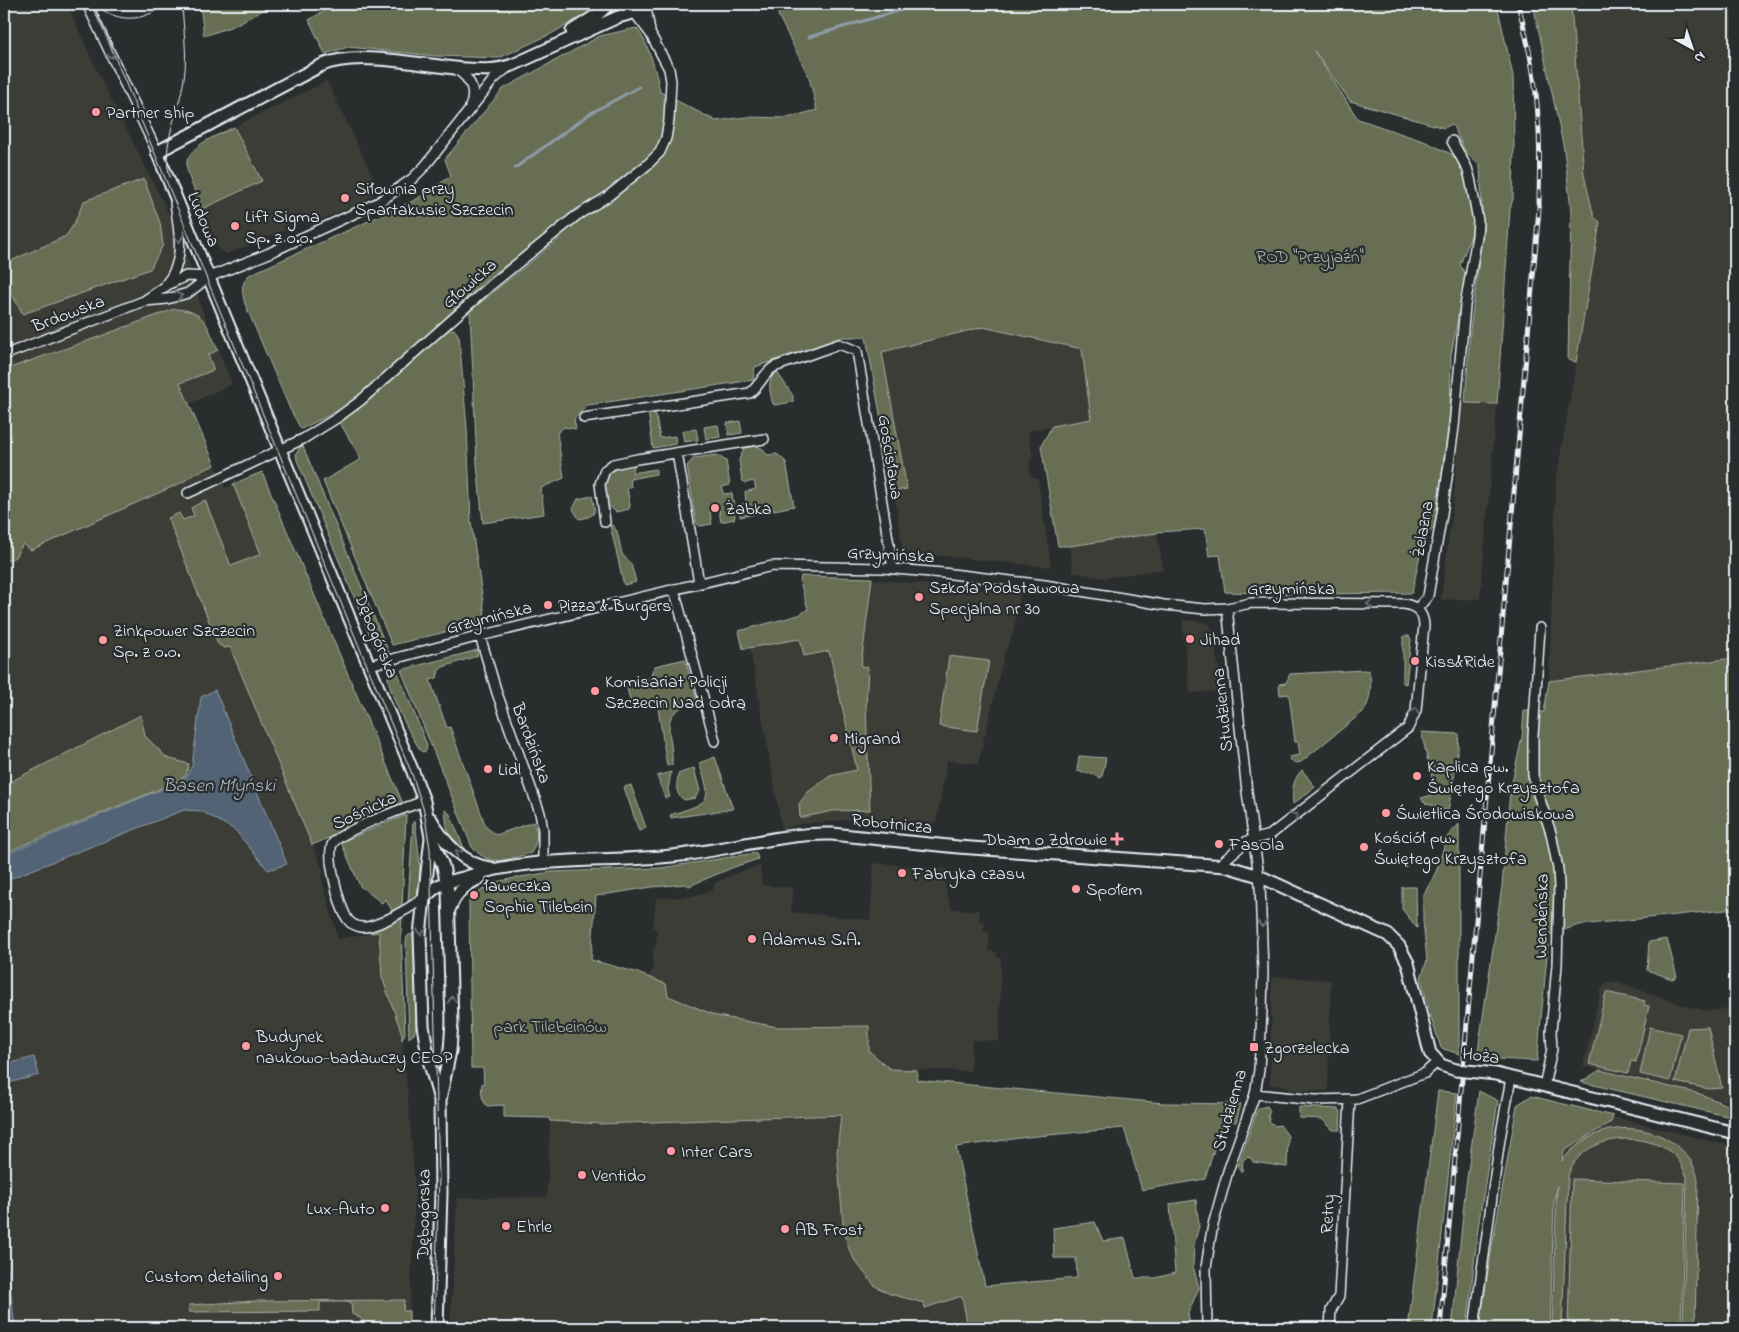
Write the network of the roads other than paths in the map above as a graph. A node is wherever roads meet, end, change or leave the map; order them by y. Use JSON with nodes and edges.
{"nodes":[{"id":1,"x":87,"y":4,"type":"edge"},
{"id":2,"x":609,"y":4,"type":"edge"},
{"id":3,"x":620,"y":4,"type":"edge"},
{"id":4,"x":648,"y":5,"type":"edge"},
{"id":5,"x":633,"y":12,"type":"junction"},
{"id":6,"x":650,"y":33,"type":"junction"},
{"id":7,"x":532,"y":55,"type":"junction"},
{"id":8,"x":508,"y":67,"type":"junction"},
{"id":9,"x":453,"y":68,"type":"junction"},
{"id":10,"x":467,"y":114,"type":"junction"},
{"id":11,"x":1452,"y":141,"type":"dead end"},
{"id":12,"x":157,"y":152,"type":"junction"},
{"id":13,"x":173,"y":190,"type":"junction"},
{"id":14,"x":209,"y":277,"type":"junction"},
{"id":15,"x":157,"y":292,"type":"junction"},
{"id":16,"x":144,"y":301,"type":"junction"},
{"id":17,"x":4,"y":355,"type":"edge"},
{"id":18,"x":584,"y":418,"type":"dead end"},
{"id":19,"x":764,"y":439,"type":"dead end"},
{"id":20,"x":281,"y":450,"type":"junction"},
{"id":21,"x":677,"y":453,"type":"junction"},
{"id":22,"x":188,"y":493,"type":"dead end"},
{"id":23,"x":605,"y":522,"type":"dead end"},
{"id":24,"x":893,"y":569,"type":"junction"},
{"id":25,"x":699,"y":583,"type":"junction"},
{"id":26,"x":674,"y":589,"type":"junction"},
{"id":27,"x":1227,"y":608,"type":"junction"},
{"id":28,"x":1417,"y":609,"type":"junction"},
{"id":29,"x":1540,"y":628,"type":"dead end"},
{"id":30,"x":480,"y":636,"type":"junction"},
{"id":31,"x":370,"y":665,"type":"junction"},
{"id":32,"x":715,"y":741,"type":"dead end"},
{"id":33,"x":424,"y":801,"type":"junction"},
{"id":34,"x":431,"y":836,"type":"junction"},
{"id":35,"x":1253,"y":839,"type":"junction"},
{"id":36,"x":430,"y":849,"type":"junction"},
{"id":37,"x":543,"y":862,"type":"junction"},
{"id":38,"x":1219,"y":865,"type":"junction"},
{"id":39,"x":520,"y":866,"type":"junction"},
{"id":40,"x":1259,"y":876,"type":"junction"},
{"id":41,"x":447,"y":883,"type":"junction"},
{"id":42,"x":469,"y":884,"type":"junction"},
{"id":43,"x":424,"y":898,"type":"junction"},
{"id":44,"x":449,"y":917,"type":"junction"},
{"id":45,"x":1438,"y":1062,"type":"junction"},
{"id":46,"x":1511,"y":1078,"type":"junction"},
{"id":47,"x":1544,"y":1086,"type":"junction"},
{"id":48,"x":1254,"y":1094,"type":"junction"},
{"id":49,"x":440,"y":1100,"type":"junction"},
{"id":50,"x":1350,"y":1100,"type":"junction"},
{"id":51,"x":1735,"y":1133,"type":"edge"},
{"id":52,"x":437,"y":1328,"type":"edge"},
{"id":53,"x":1207,"y":1328,"type":"edge"},
{"id":54,"x":1330,"y":1328,"type":"edge"},
{"id":55,"x":1474,"y":1328,"type":"edge"}],
"edges":[{"from":1,"to":12,"type":"street","name":"Ludowa","one_way":true},
{"from":2,"to":7,"type":"street"},
{"from":3,"to":5,"type":"street"},
{"from":4,"to":5,"type":"street"},
{"from":4,"to":6,"type":"street","name":"Głowicka"},
{"from":5,"to":6,"type":"street","name":"Głowicka"},
{"from":5,"to":7,"type":"street"},
{"from":6,"to":20,"type":"street","name":"Głowicka"},
{"from":7,"to":8,"type":"street"},
{"from":8,"to":9,"type":"street"},
{"from":8,"to":10,"type":"street"},
{"from":9,"to":10,"type":"street"},
{"from":9,"to":12,"type":"street"},
{"from":10,"to":14,"type":"street"},
{"from":11,"to":28,"type":"street","name":"Żelazna"},
{"from":12,"to":13,"type":"street","name":"Ludowa"},
{"from":13,"to":14,"type":"street","name":"Ludowa"},
{"from":13,"to":15,"type":"street","name":"Brdowska","one_way":true},
{"from":14,"to":15,"type":"street","name":"Brdowska"},
{"from":16,"to":14,"type":"street","name":"Brdowska","one_way":true},
{"from":14,"to":20,"type":"street","name":"Ludowa"},
{"from":15,"to":16,"type":"street","name":"Brdowska"},
{"from":16,"to":17,"type":"street","name":"Brdowska"},
{"from":18,"to":24,"type":"street","name":"Gościsława"},
{"from":19,"to":21,"type":"street"},
{"from":20,"to":22,"type":"street","name":"Głowicka"},
{"from":20,"to":31,"type":"street","name":"Dębogórska"},
{"from":21,"to":23,"type":"street"},
{"from":21,"to":25,"type":"street"},
{"from":24,"to":25,"type":"street","name":"Grzymińska"},
{"from":24,"to":27,"type":"street","name":"Grzymińska"},
{"from":25,"to":26,"type":"street","name":"Grzymińska"},
{"from":26,"to":30,"type":"street","name":"Grzymińska"},
{"from":26,"to":32,"type":"street"},
{"from":28,"to":27,"type":"street","name":"Grzymińska","one_way":true},
{"from":27,"to":35,"type":"street","name":"Studzienna"},
{"from":35,"to":28,"type":"street","one_way":true},
{"from":29,"to":47,"type":"street","name":"Wendeńska"},
{"from":30,"to":31,"type":"street","name":"Grzymińska"},
{"from":30,"to":37,"type":"street","name":"Bardzińska"},
{"from":31,"to":33,"type":"street","name":"Dębogórska"},
{"from":33,"to":34,"type":"street","name":"Dębogórska"},
{"from":39,"to":33,"type":"street","name":"Robotnicza","one_way":true},
{"from":33,"to":43,"type":"street","name":"Sośnicka"},
{"from":34,"to":36,"type":"street","name":"Dębogórska"},
{"from":34,"to":41,"type":"street","name":"Dębogórska"},
{"from":35,"to":38,"type":"street"},
{"from":35,"to":40,"type":"street","name":"Studzienna"},
{"from":36,"to":41,"type":"street","name":"Dębogórska"},
{"from":36,"to":43,"type":"street","name":"Dębogórska"},
{"from":37,"to":38,"type":"street","name":"Robotnicza"},
{"from":37,"to":39,"type":"street","name":"Robotnicza"},
{"from":38,"to":40,"type":"street","name":"Robotnicza"},
{"from":39,"to":41,"type":"street","name":"Robotnicza"},
{"from":39,"to":42,"type":"street","name":"Robotnicza"},
{"from":40,"to":45,"type":"street","name":"Hoża"},
{"from":40,"to":48,"type":"street","name":"Studzienna","one_way":true},
{"from":41,"to":42,"type":"street","name":"Robotnicza"},
{"from":41,"to":43,"type":"street"},
{"from":41,"to":44,"type":"street","name":"Dębogórska"},
{"from":42,"to":44,"type":"street","name":"Robotnicza"},
{"from":43,"to":49,"type":"street","name":"Dębogórska","one_way":true},
{"from":49,"to":44,"type":"street","name":"Dębogórska","one_way":true},
{"from":45,"to":46,"type":"street","name":"Hoża","bridge":true},
{"from":45,"to":50,"type":"street"},
{"from":46,"to":47,"type":"street","name":"Hoża"},
{"from":46,"to":55,"type":"street"},
{"from":47,"to":51,"type":"street","name":"Hoża"},
{"from":48,"to":50,"type":"street"},
{"from":48,"to":53,"type":"street","name":"Studzienna"},
{"from":49,"to":52,"type":"street","name":"Dębogórska"},
{"from":50,"to":54,"type":"street","name":"Retry"}]}
